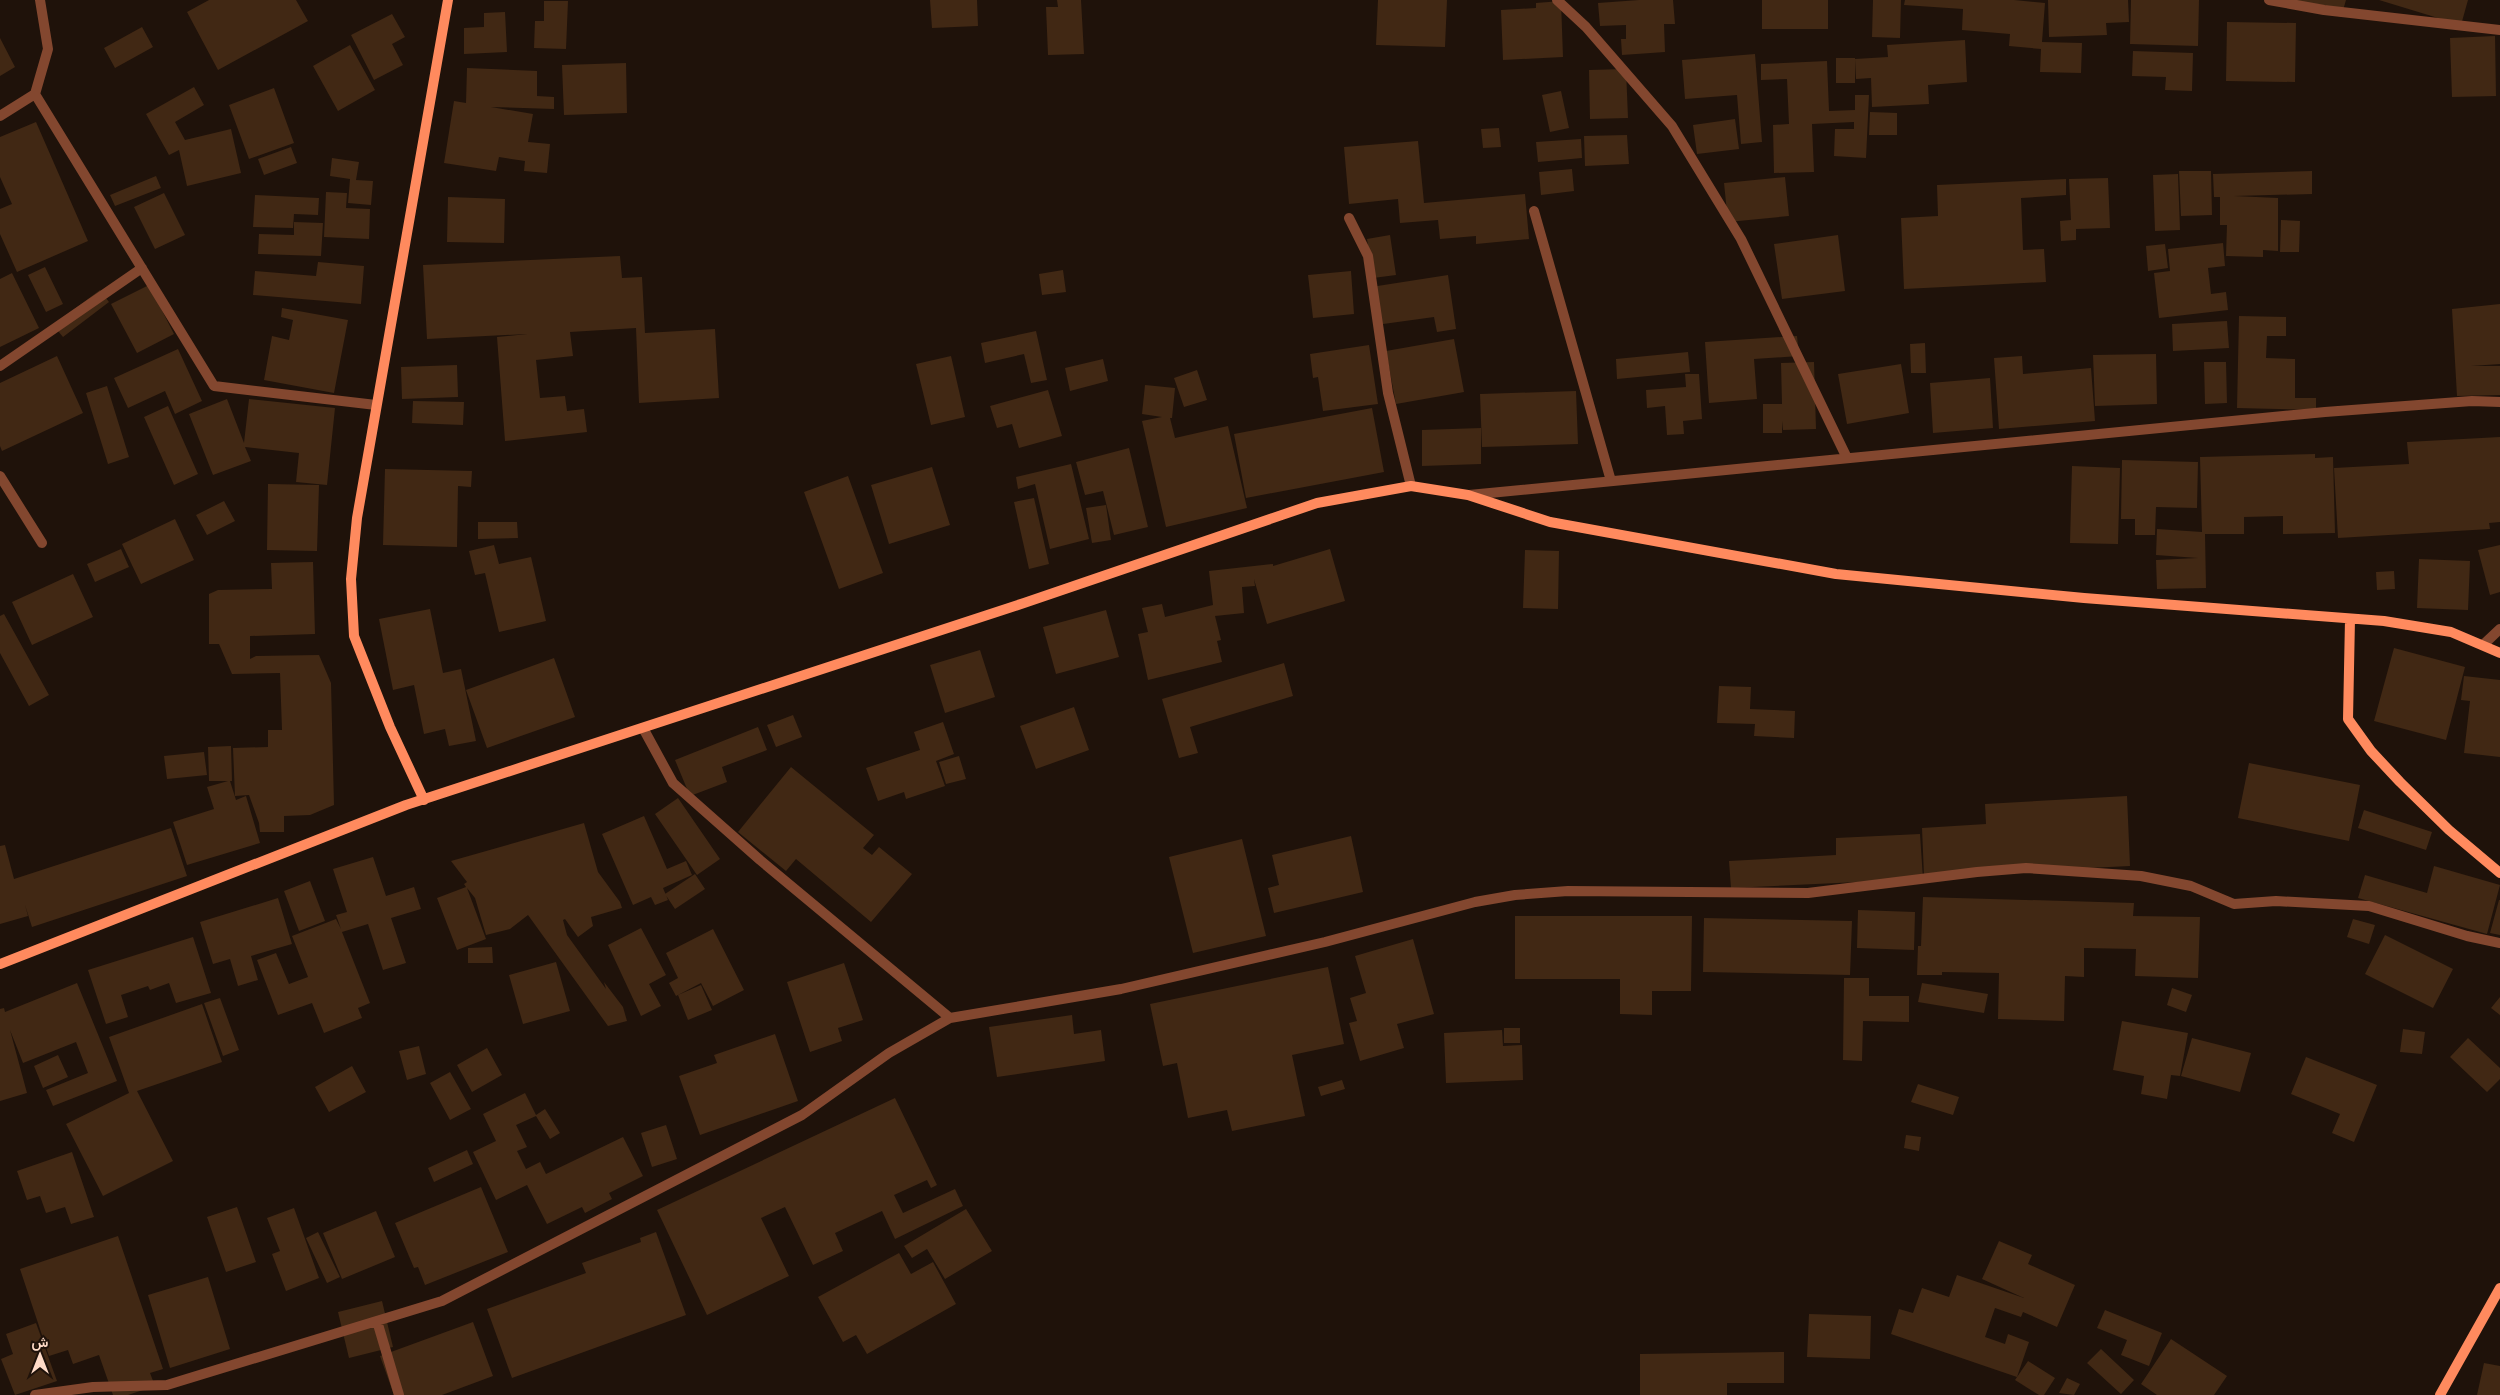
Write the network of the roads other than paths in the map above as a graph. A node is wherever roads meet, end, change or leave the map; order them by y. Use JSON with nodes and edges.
{"nodes":[{"id":1,"x":40,"y":0,"type":"edge"},
{"id":2,"x":448,"y":0,"type":"edge"},
{"id":3,"x":1557,"y":0,"type":"edge"},
{"id":4,"x":2269,"y":0,"type":"edge"},
{"id":5,"x":2500,"y":30,"type":"edge"},
{"id":6,"x":35,"y":94,"type":"junction"},
{"id":7,"x":0,"y":116,"type":"edge"},
{"id":8,"x":1534,"y":211,"type":"dead end"},
{"id":9,"x":1349,"y":218,"type":"dead end"},
{"id":10,"x":142,"y":268,"type":"junction"},
{"id":11,"x":0,"y":366,"type":"edge"},
{"id":12,"x":2500,"y":402,"type":"edge"},
{"id":13,"x":376,"y":406,"type":"junction"},
{"id":14,"x":1847,"y":458,"type":"junction"},
{"id":15,"x":0,"y":476,"type":"edge"},
{"id":16,"x":1611,"y":481,"type":"junction"},
{"id":17,"x":1411,"y":486,"type":"junction"},
{"id":18,"x":1468,"y":495,"type":"junction"},
{"id":19,"x":42,"y":543,"type":"dead end"},
{"id":20,"x":2350,"y":619,"type":"junction"},
{"id":21,"x":2500,"y":629,"type":"edge"},
{"id":22,"x":2483,"y":645,"type":"junction"},
{"id":23,"x":2500,"y":653,"type":"edge"},
{"id":24,"x":643,"y":728,"type":"junction"},
{"id":25,"x":424,"y":800,"type":"junction"},
{"id":26,"x":2500,"y":873,"type":"edge"},
{"id":27,"x":2500,"y":943,"type":"edge"},
{"id":28,"x":0,"y":964,"type":"edge"},
{"id":29,"x":950,"y":1018,"type":"junction"},
{"id":30,"x":2500,"y":1288,"type":"edge"},
{"id":31,"x":377,"y":1321,"type":"junction"},
{"id":32,"x":35,"y":1395,"type":"edge"},
{"id":33,"x":400,"y":1395,"type":"edge"},
{"id":34,"x":2440,"y":1395,"type":"edge"}],
"edges":[{"from":1,"to":6,"type":"street"},
{"from":2,"to":13,"type":"main road"},
{"from":3,"to":14,"type":"street"},
{"from":4,"to":5,"type":"street"},
{"from":6,"to":7,"type":"street"},
{"from":6,"to":10,"type":"street"},
{"from":8,"to":16,"type":"street"},
{"from":9,"to":17,"type":"street"},
{"from":10,"to":11,"type":"street"},
{"from":10,"to":13,"type":"street"},
{"from":12,"to":14,"type":"street"},
{"from":13,"to":25,"type":"main road"},
{"from":14,"to":16,"type":"street"},
{"from":15,"to":19,"type":"street"},
{"from":16,"to":18,"type":"street"},
{"from":17,"to":18,"type":"main road"},
{"from":17,"to":24,"type":"main road"},
{"from":18,"to":20,"type":"main road"},
{"from":20,"to":22,"type":"main road"},
{"from":20,"to":26,"type":"main road"},
{"from":21,"to":22,"type":"street"},
{"from":22,"to":23,"type":"main road"},
{"from":24,"to":25,"type":"main road"},
{"from":24,"to":29,"type":"street"},
{"from":25,"to":28,"type":"main road"},
{"from":27,"to":29,"type":"street"},
{"from":29,"to":31,"type":"street"},
{"from":30,"to":34,"type":"main road"},
{"from":31,"to":32,"type":"street"},
{"from":31,"to":33,"type":"street"}]}
